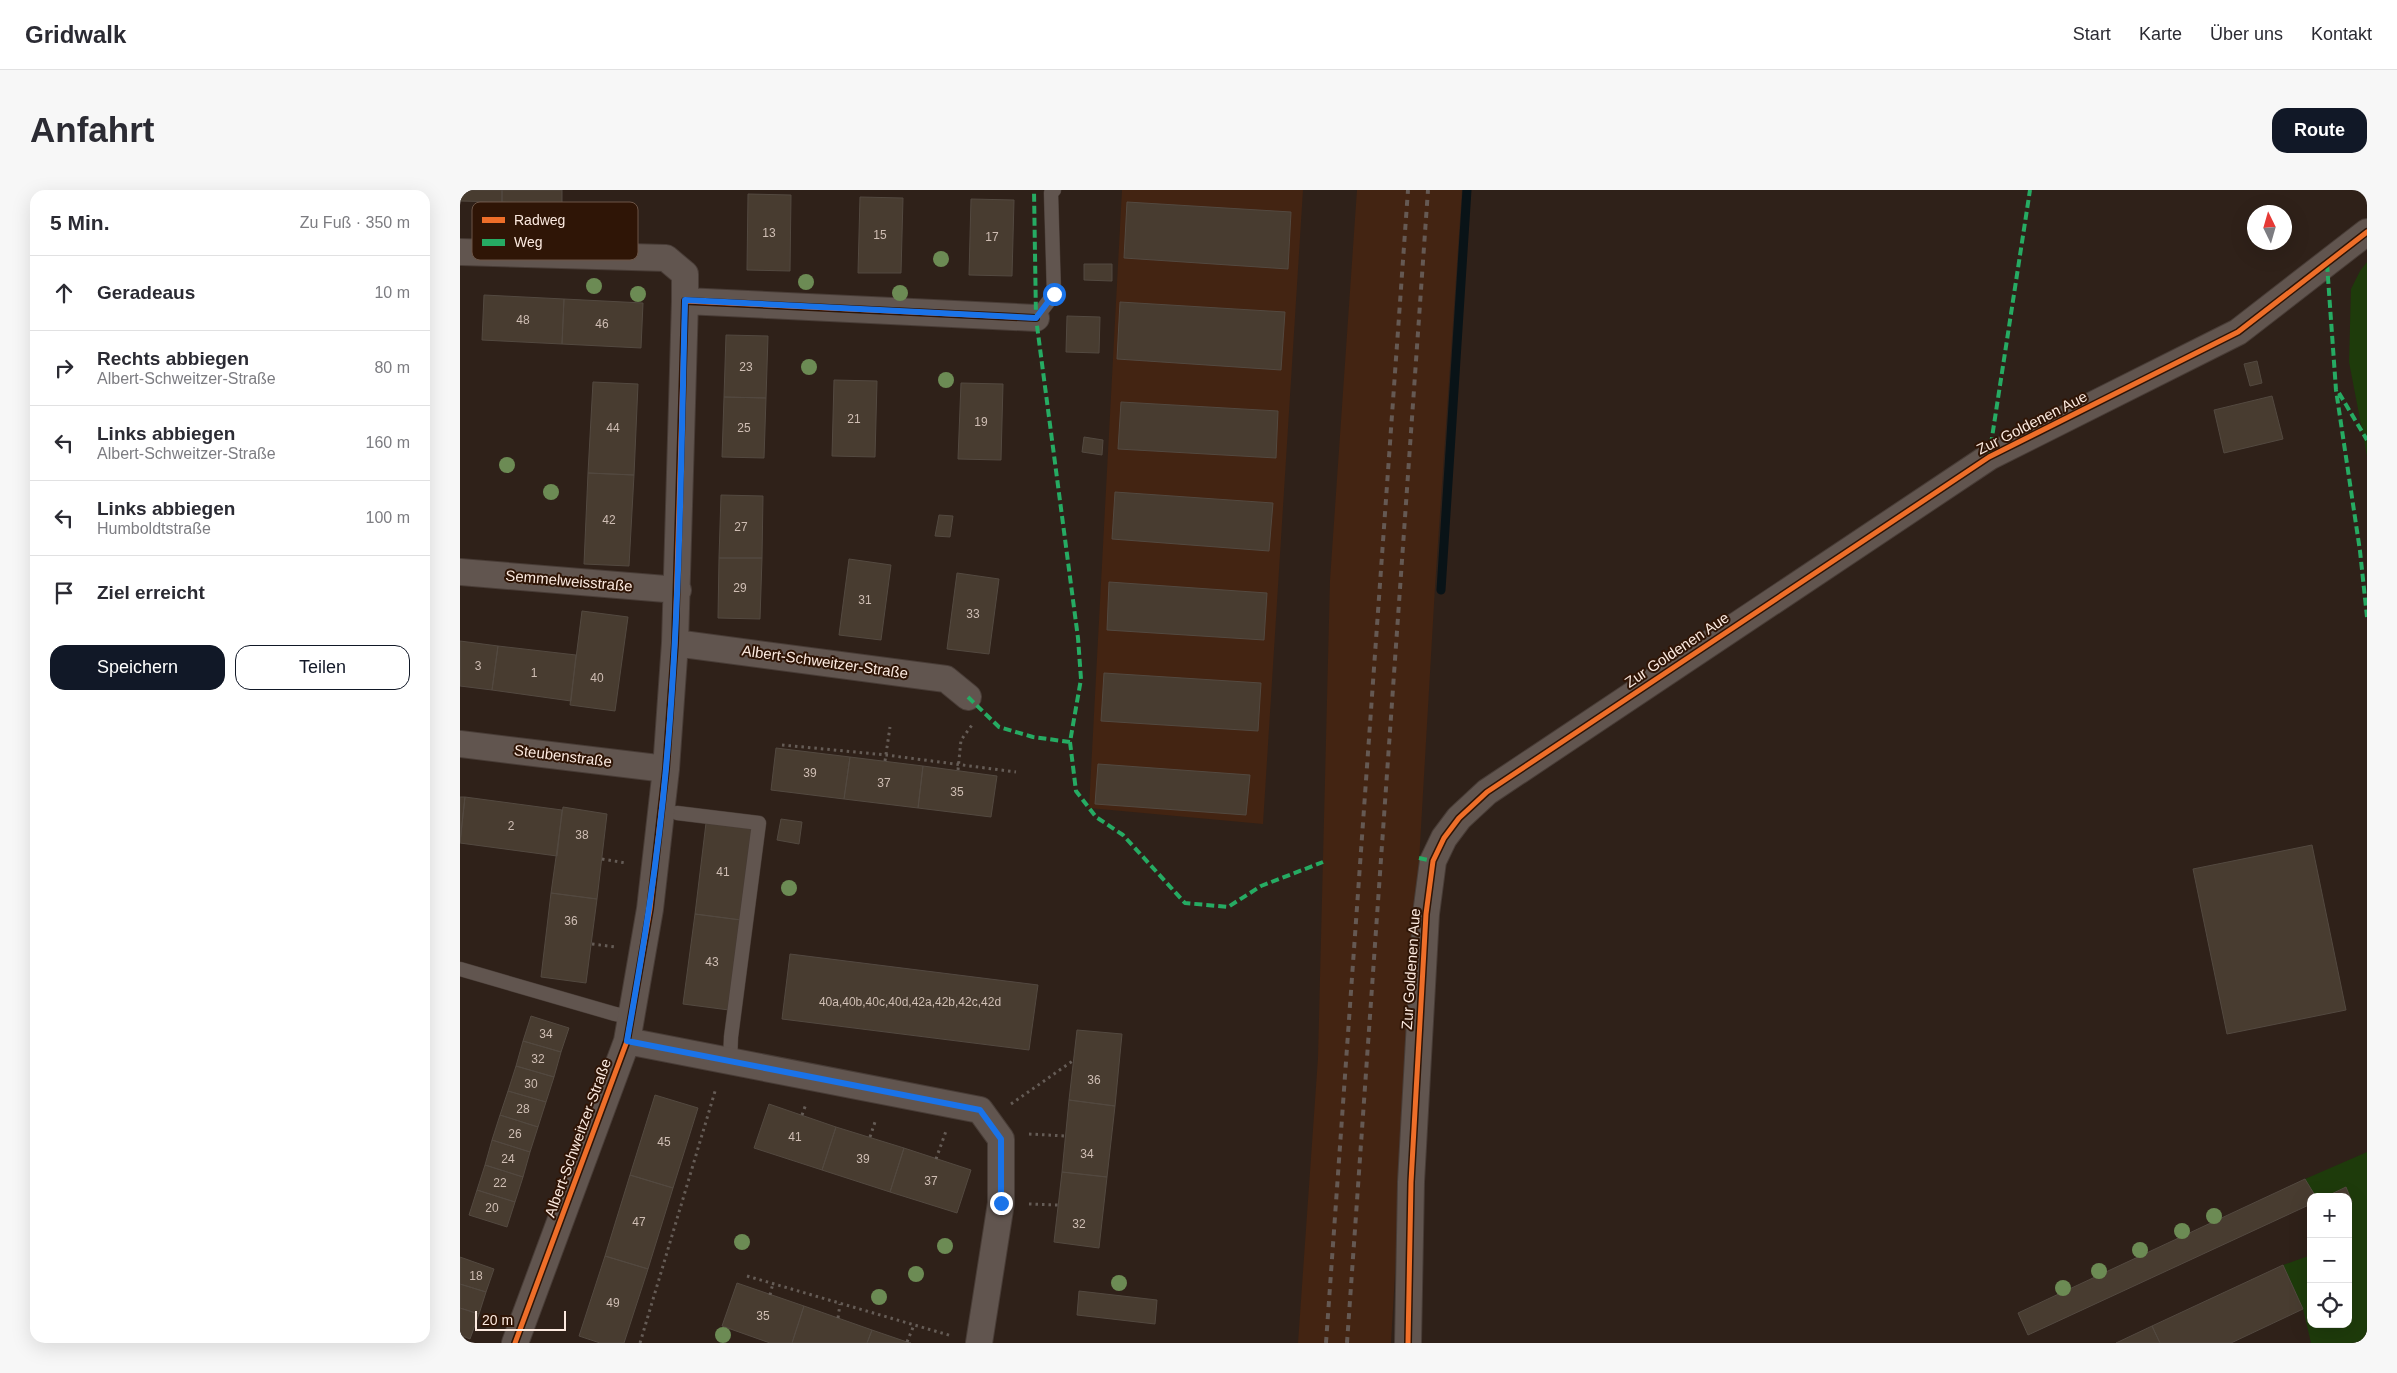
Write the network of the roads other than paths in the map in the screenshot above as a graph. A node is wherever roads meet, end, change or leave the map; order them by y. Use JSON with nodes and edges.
{"nodes":[{"id":1,"x":1054,"y":190,"type":"edge"},
{"id":2,"x":2367,"y":232,"type":"edge"},
{"id":3,"x":638,"y":257,"type":"edge"},
{"id":4,"x":685,"y":300,"type":"junction"},
{"id":5,"x":1036,"y":318,"type":"joint"},
{"id":6,"x":460,"y":572,"type":"edge"},
{"id":7,"x":678,"y":590,"type":"junction"},
{"id":8,"x":675,"y":643,"type":"junction"},
{"id":9,"x":973,"y":708,"type":"road end"},
{"id":10,"x":460,"y":744,"type":"edge"},
{"id":11,"x":666,"y":769,"type":"junction"},
{"id":12,"x":677,"y":813,"type":"dead end"},
{"id":13,"x":460,"y":969,"type":"edge"},
{"id":14,"x":629,"y":1029,"type":"junction"},
{"id":15,"x":730,"y":1062,"type":"junction"},
{"id":16,"x":515,"y":1343,"type":"edge"},
{"id":17,"x":980,"y":1343,"type":"edge"},
{"id":18,"x":1408,"y":1343,"type":"edge"}],
"edges":[{"from":1,"to":5,"type":"lane"},
{"from":2,"to":18,"type":"street","name":"Zur Goldenen Aue"},
{"from":3,"to":4,"type":"street","name":"Albert-Schweitzer-Straße"},
{"from":4,"to":5,"type":"street"},
{"from":4,"to":7,"type":"street","name":"Albert-Schweitzer-Straße"},
{"from":6,"to":7,"type":"street","name":"Semmelweisstraße"},
{"from":7,"to":8,"type":"street","name":"Albert-Schweitzer-Straße"},
{"from":8,"to":9,"type":"street","name":"Albert-Schweitzer-Straße"},
{"from":8,"to":11,"type":"street","name":"Albert-Schweitzer-Straße"},
{"from":10,"to":11,"type":"street","name":"Steubenstraße"},
{"from":11,"to":14,"type":"street","name":"Albert-Schweitzer-Straße"},
{"from":12,"to":15,"type":"lane"},
{"from":13,"to":14,"type":"lane"},
{"from":14,"to":15,"type":"street"},
{"from":14,"to":16,"type":"street","name":"Albert-Schweitzer-Straße"},
{"from":15,"to":17,"type":"street"}]}
